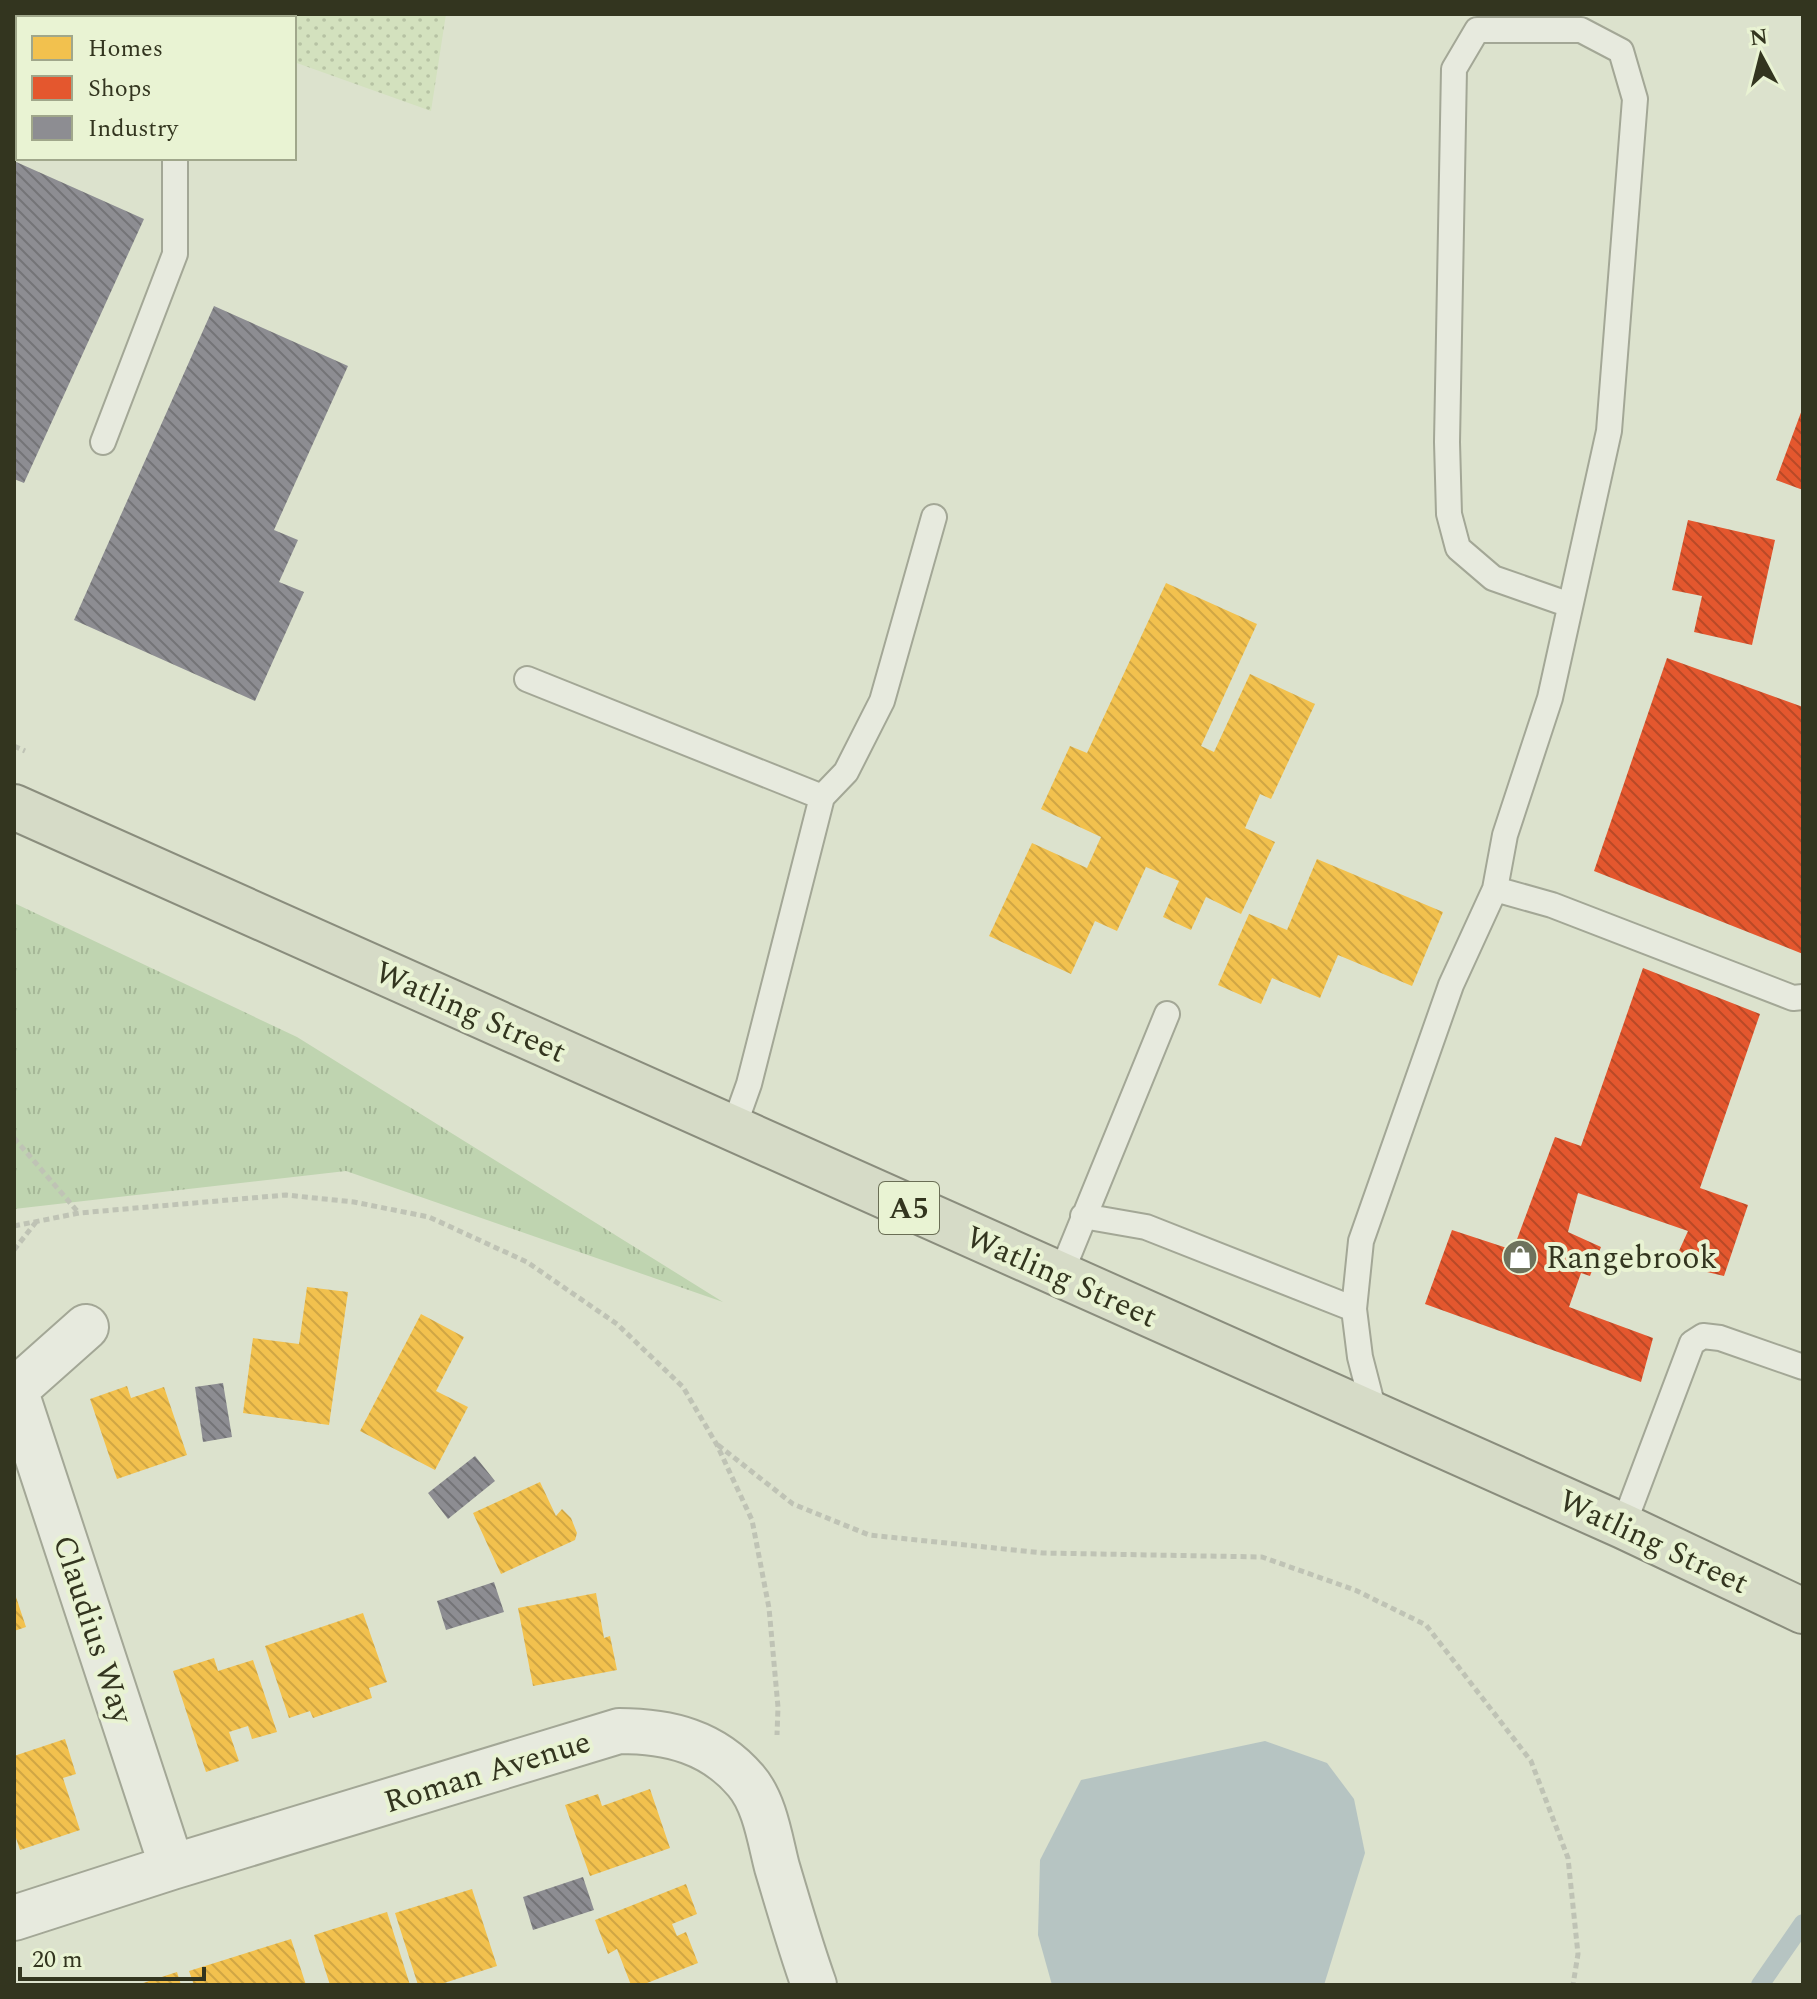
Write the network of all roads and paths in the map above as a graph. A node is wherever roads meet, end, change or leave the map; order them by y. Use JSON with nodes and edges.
{"nodes":[{"id":1,"x":175,"y":160,"type":"edge"},
{"id":2,"x":103,"y":442,"type":"dead end"},
{"id":3,"x":934,"y":517,"type":"dead end"},
{"id":4,"x":1570,"y":605,"type":"junction"},
{"id":5,"x":527,"y":679,"type":"dead end"},
{"id":6,"x":822,"y":797,"type":"junction"},
{"id":7,"x":14,"y":807,"type":"edge"},
{"id":8,"x":1495,"y":889,"type":"junction"},
{"id":9,"x":1803,"y":997,"type":"edge"},
{"id":10,"x":1167,"y":1014,"type":"dead end"},
{"id":11,"x":733,"y":1129,"type":"junction"},
{"id":12,"x":14,"y":1138,"type":"edge"},
{"id":13,"x":79,"y":1213,"type":"junction"},
{"id":14,"x":1083,"y":1216,"type":"junction"},
{"id":15,"x":36,"y":1221,"type":"junction"},
{"id":16,"x":14,"y":1226,"type":"edge"},
{"id":17,"x":14,"y":1250,"type":"edge"},
{"id":18,"x":1060,"y":1276,"type":"junction"},
{"id":19,"x":1354,"y":1309,"type":"junction"},
{"id":20,"x":86,"y":1327,"type":"dead end"},
{"id":21,"x":1803,"y":1367,"type":"edge"},
{"id":22,"x":15,"y":1392,"type":"edge"},
{"id":23,"x":1375,"y":1415,"type":"junction"},
{"id":24,"x":717,"y":1445,"type":"junction"},
{"id":25,"x":1623,"y":1526,"type":"junction"},
{"id":26,"x":1803,"y":1611,"type":"edge"},
{"id":27,"x":748,"y":1783,"type":"junction"},
{"id":28,"x":172,"y":1867,"type":"junction"},
{"id":29,"x":14,"y":1918,"type":"edge"},
{"id":30,"x":814,"y":1985,"type":"edge"},
{"id":31,"x":1573,"y":1985,"type":"edge"}],
"edges":[{"from":1,"to":2,"type":"lane"},
{"from":3,"to":6,"type":"lane"},
{"from":4,"to":4,"type":"lane"},
{"from":4,"to":8,"type":"lane"},
{"from":5,"to":6,"type":"lane"},
{"from":6,"to":11,"type":"lane"},
{"from":7,"to":11,"type":"highway","name":"Watling Street","number":"A5"},
{"from":8,"to":9,"type":"lane"},
{"from":8,"to":19,"type":"lane"},
{"from":10,"to":14,"type":"lane"},
{"from":11,"to":18,"type":"highway","name":"Watling Street","number":"A5"},
{"from":12,"to":13,"type":"path"},
{"from":13,"to":15,"type":"path"},
{"from":13,"to":24,"type":"path"},
{"from":14,"to":18,"type":"lane"},
{"from":14,"to":19,"type":"lane"},
{"from":15,"to":16,"type":"path"},
{"from":15,"to":17,"type":"path"},
{"from":18,"to":23,"type":"highway","name":"Watling Street","number":"A5"},
{"from":19,"to":23,"type":"lane"},
{"from":20,"to":22,"type":"street","name":"Claudius Way"},
{"from":21,"to":25,"type":"lane"},
{"from":22,"to":28,"type":"street","name":"Claudius Way"},
{"from":23,"to":25,"type":"highway","name":"Watling Street","number":"A5"},
{"from":24,"to":27,"type":"path"},
{"from":24,"to":31,"type":"path"},
{"from":25,"to":26,"type":"highway","name":"Watling Street","number":"A5"},
{"from":27,"to":28,"type":"street","name":"Roman Avenue"},
{"from":27,"to":30,"type":"street","name":"Roman Avenue"},
{"from":28,"to":29,"type":"street","name":"Roman Avenue"}]}
